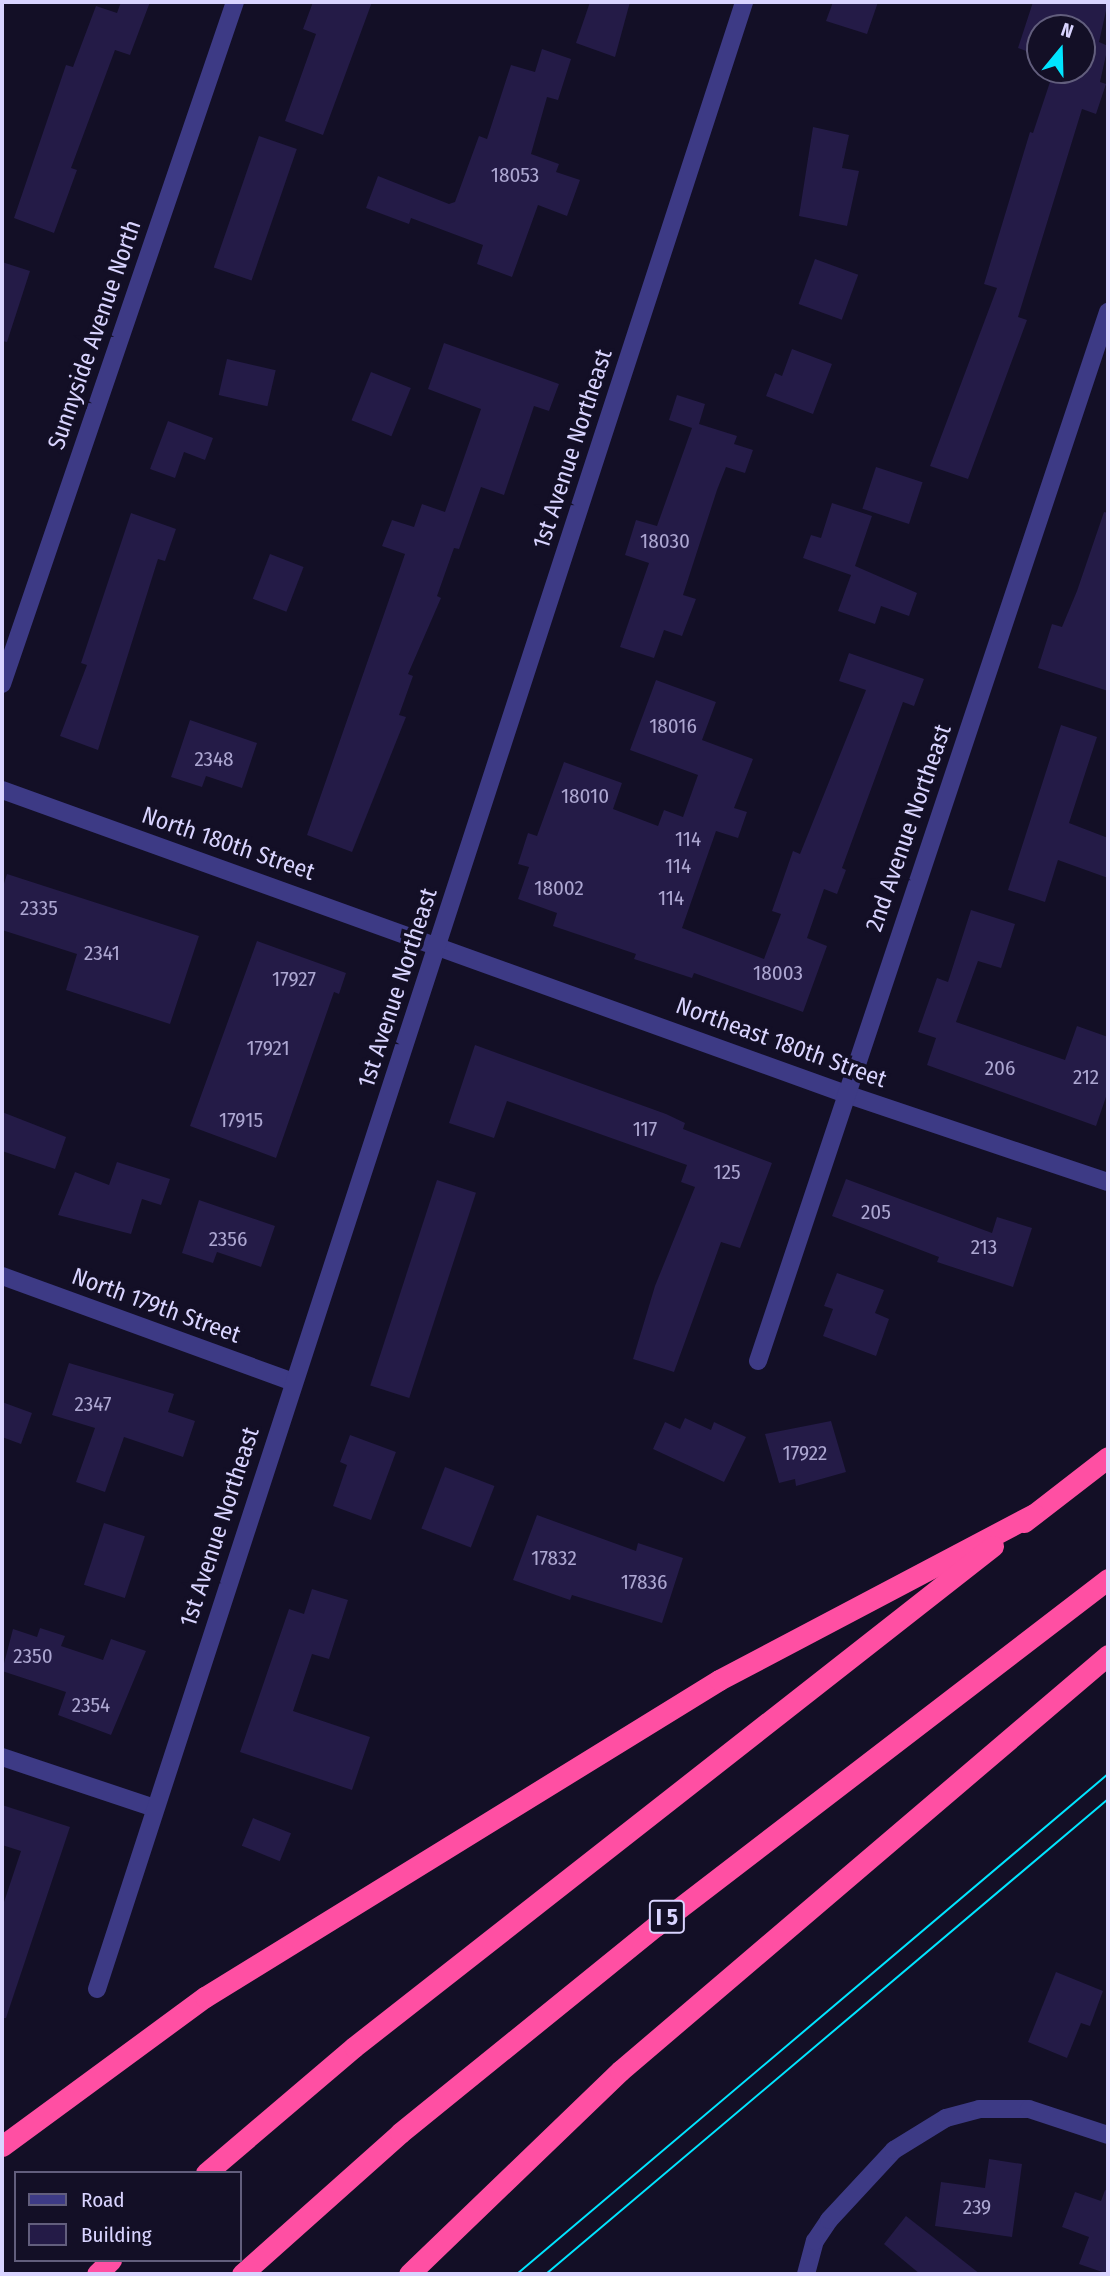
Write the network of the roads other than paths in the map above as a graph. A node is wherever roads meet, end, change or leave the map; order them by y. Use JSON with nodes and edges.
{"nodes":[{"id":1,"x":234,"y":2,"type":"edge"},
{"id":2,"x":744,"y":2,"type":"edge"},
{"id":3,"x":1108,"y":312,"type":"edge"},
{"id":4,"x":2,"y":684,"type":"edge"},
{"id":5,"x":2,"y":789,"type":"edge"},
{"id":6,"x":439,"y":944,"type":"junction"},
{"id":7,"x":846,"y":1094,"type":"junction"},
{"id":8,"x":1108,"y":1182,"type":"edge"},
{"id":9,"x":2,"y":1276,"type":"edge"},
{"id":10,"x":758,"y":1360,"type":"dead end"},
{"id":11,"x":293,"y":1382,"type":"junction"},
{"id":12,"x":1108,"y":1457,"type":"edge"},
{"id":13,"x":1034,"y":1514,"type":"junction"},
{"id":14,"x":1108,"y":1579,"type":"edge"},
{"id":15,"x":1108,"y":1654,"type":"edge"},
{"id":16,"x":2,"y":1758,"type":"edge"},
{"id":17,"x":154,"y":1808,"type":"junction"},
{"id":18,"x":97,"y":1989,"type":"dead end"},
{"id":19,"x":1108,"y":2135,"type":"edge"},
{"id":20,"x":2,"y":2146,"type":"edge"},
{"id":21,"x":208,"y":2171,"type":"edge"},
{"id":22,"x":242,"y":2274,"type":"edge"},
{"id":23,"x":409,"y":2274,"type":"edge"},
{"id":24,"x":806,"y":2274,"type":"edge"}],
"edges":[{"from":1,"to":4,"type":"street","name":"Sunnyside Avenue North"},
{"from":2,"to":6,"type":"street","name":"1st Avenue Northeast"},
{"from":3,"to":7,"type":"street","name":"2nd Avenue Northeast"},
{"from":5,"to":6,"type":"street","name":"North 180th Street"},
{"from":6,"to":7,"type":"street","name":"Northeast 180th Street"},
{"from":6,"to":11,"type":"street","name":"1st Avenue Northeast"},
{"from":7,"to":8,"type":"street","name":"Northeast 180th Street"},
{"from":7,"to":10,"type":"street","name":"2nd Avenue Northeast"},
{"from":9,"to":11,"type":"street","name":"North 179th Street"},
{"from":11,"to":17,"type":"street","name":"1st Avenue Northeast"},
{"from":12,"to":13,"type":"highway"},
{"from":13,"to":20,"type":"highway"},
{"from":13,"to":21,"type":"highway"},
{"from":14,"to":22,"type":"highway","number":"I 5"},
{"from":15,"to":23,"type":"highway"},
{"from":16,"to":17,"type":"street"},
{"from":17,"to":18,"type":"street","name":"1st Avenue Northeast"},
{"from":19,"to":24,"type":"street"}]}
